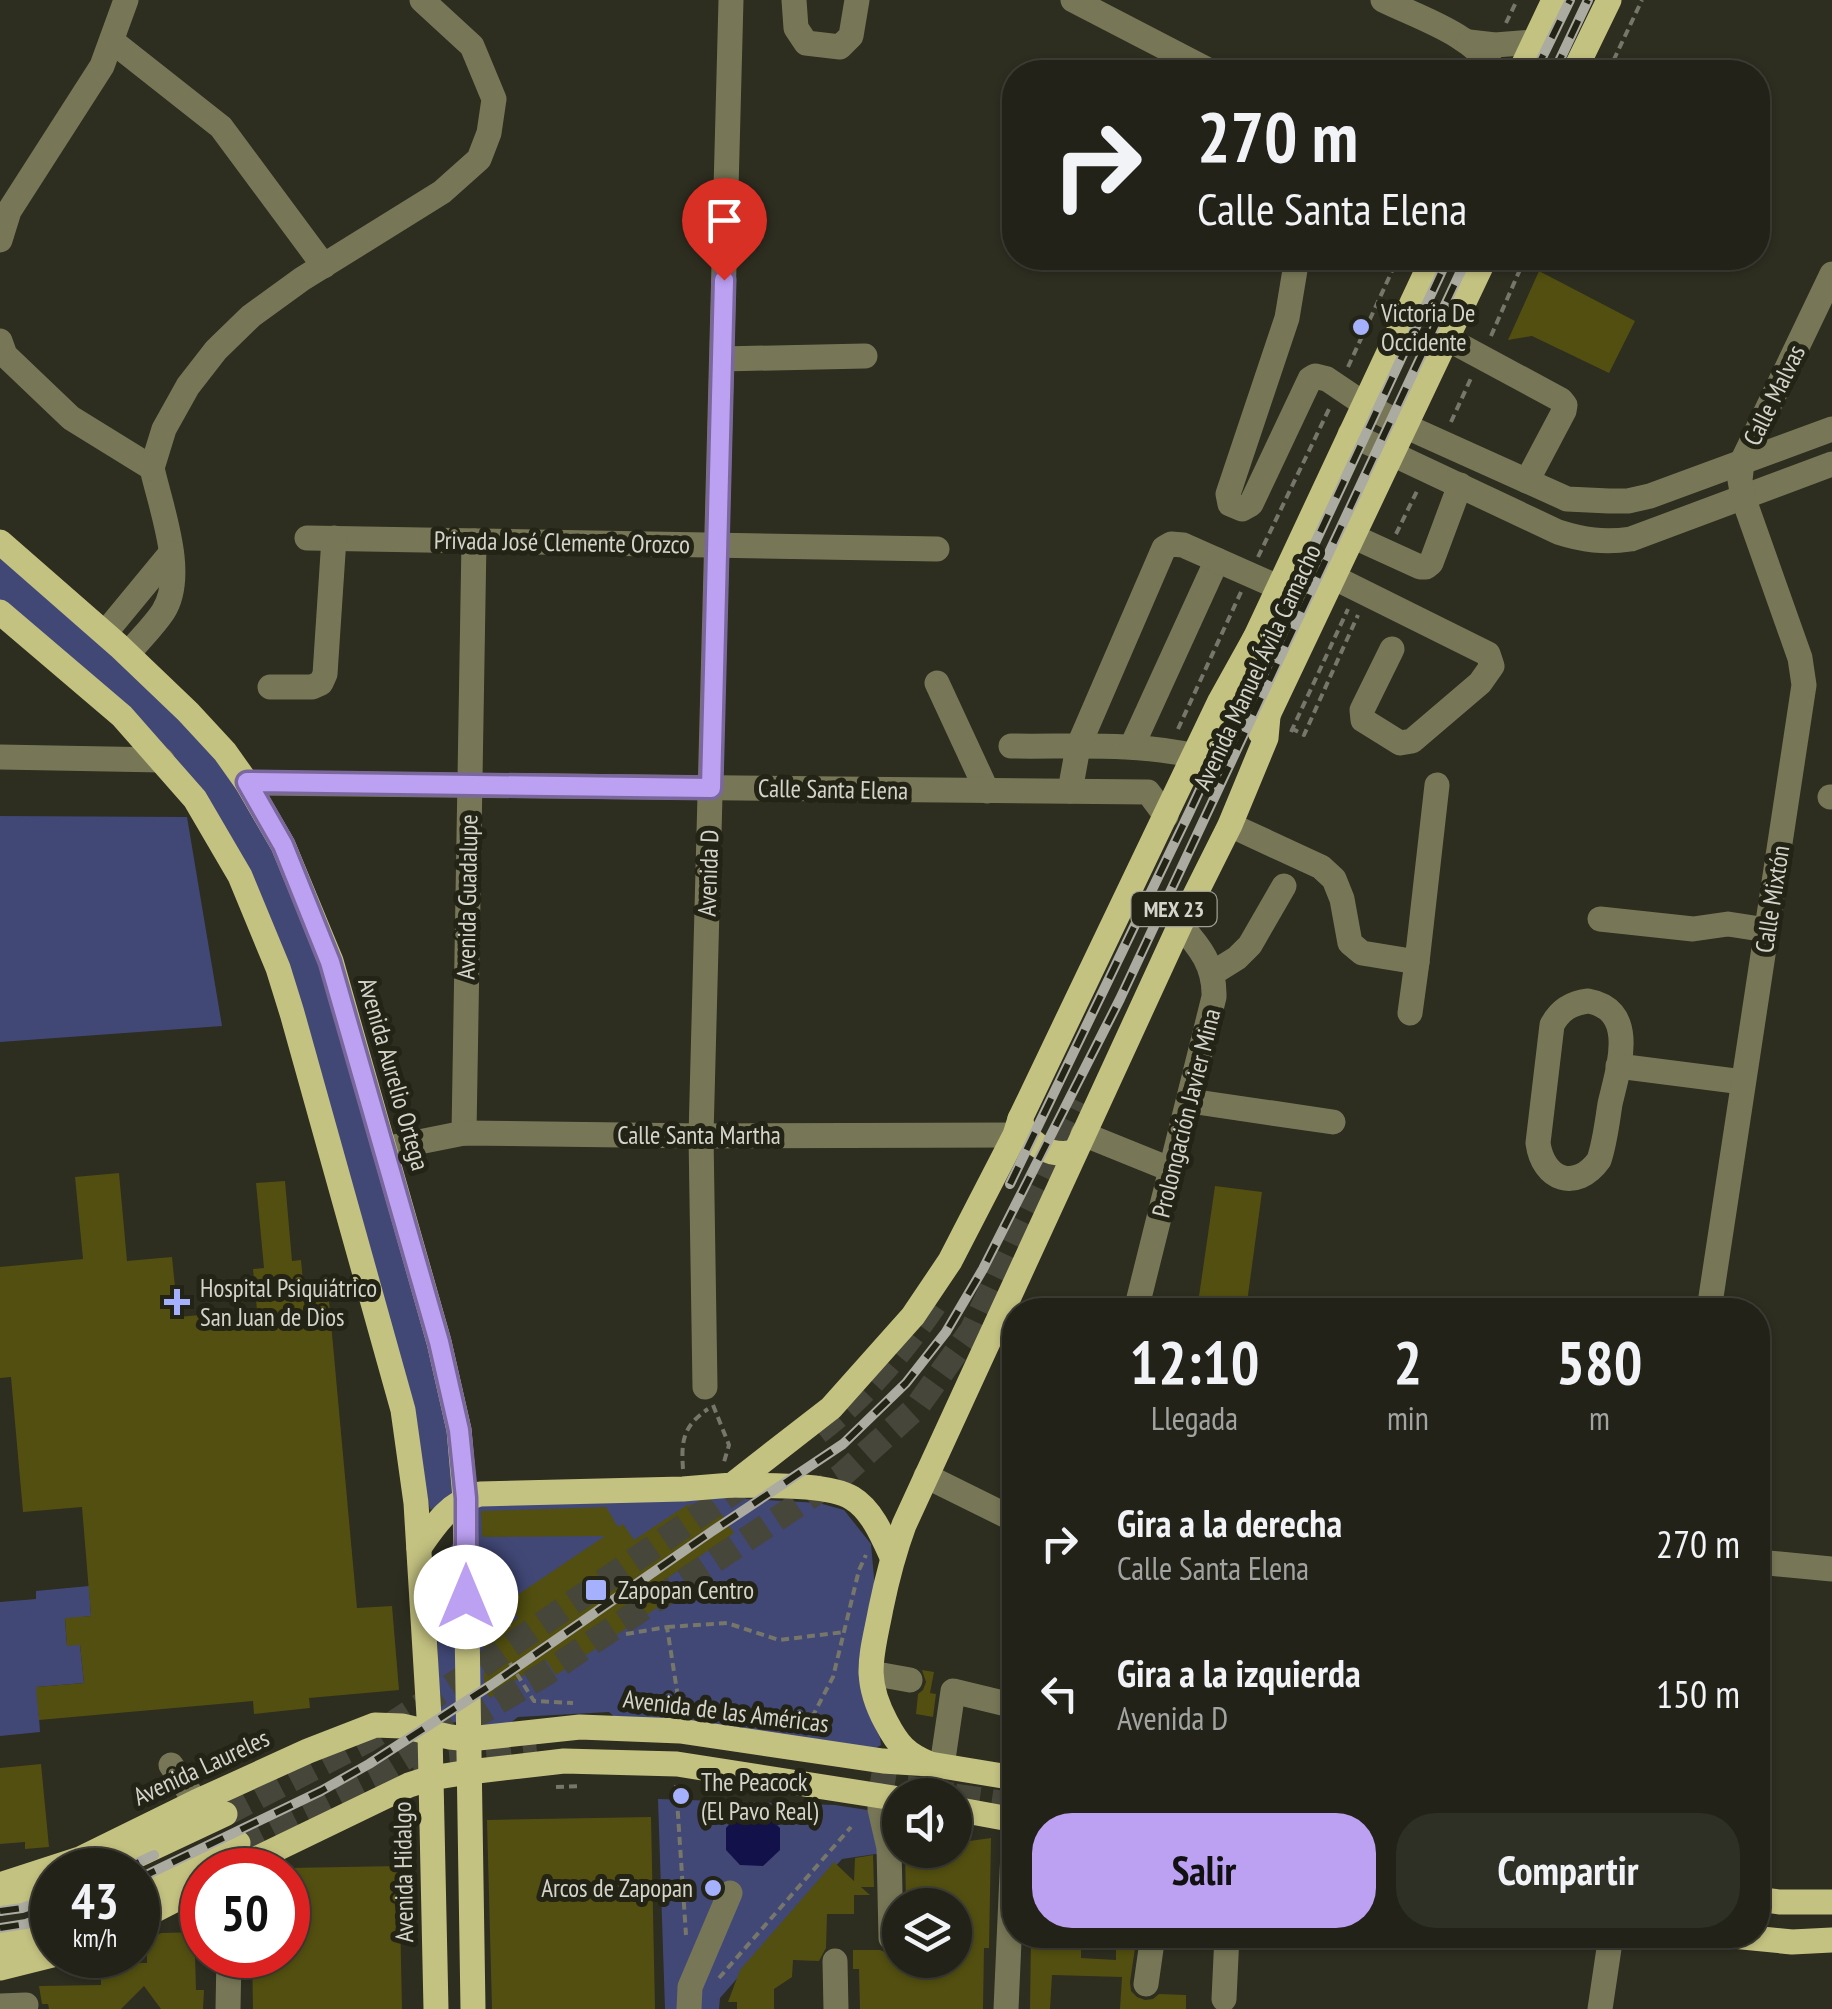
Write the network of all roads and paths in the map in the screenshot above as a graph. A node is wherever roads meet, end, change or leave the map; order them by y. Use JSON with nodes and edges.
{"nodes":[{"id":1,"x":126,"y":0,"type":"edge"},
{"id":2,"x":422,"y":0,"type":"edge"},
{"id":3,"x":731,"y":0,"type":"edge"},
{"id":4,"x":794,"y":0,"type":"edge"},
{"id":5,"x":856,"y":0,"type":"edge"},
{"id":6,"x":1073,"y":0,"type":"edge"},
{"id":7,"x":1383,"y":0,"type":"edge"},
{"id":8,"x":1554,"y":0,"type":"edge"},
{"id":9,"x":1608,"y":0,"type":"edge"},
{"id":10,"x":1642,"y":0,"type":"edge"},
{"id":11,"x":112,"y":41,"type":"junction"},
{"id":12,"x":1469,"y":42,"type":"junction"},
{"id":13,"x":1534,"y":42,"type":"junction"},
{"id":14,"x":1189,"y":60,"type":"edge"},
{"id":15,"x":1488,"y":60,"type":"edge"},
{"id":16,"x":1526,"y":60,"type":"edge"},
{"id":17,"x":1580,"y":60,"type":"edge"},
{"id":18,"x":1614,"y":60,"type":"edge"},
{"id":19,"x":0,"y":240,"type":"edge"},
{"id":20,"x":324,"y":266,"type":"junction"},
{"id":21,"x":1295,"y":270,"type":"edge"},
{"id":22,"x":1393,"y":270,"type":"edge"},
{"id":23,"x":1427,"y":270,"type":"edge"},
{"id":24,"x":1479,"y":270,"type":"edge"},
{"id":25,"x":1520,"y":270,"type":"edge"},
{"id":26,"x":1832,"y":274,"type":"edge"},
{"id":27,"x":1446,"y":338,"type":"junction"},
{"id":28,"x":0,"y":341,"type":"edge"},
{"id":29,"x":866,"y":356,"type":"dead end"},
{"id":30,"x":1482,"y":357,"type":"junction"},
{"id":31,"x":722,"y":359,"type":"junction"},
{"id":32,"x":1339,"y":387,"type":"junction"},
{"id":33,"x":1364,"y":404,"type":"junction"},
{"id":34,"x":1404,"y":426,"type":"junction"},
{"id":35,"x":1832,"y":429,"type":"edge"},
{"id":36,"x":1350,"y":434,"type":"junction"},
{"id":37,"x":1441,"y":442,"type":"junction"},
{"id":38,"x":1392,"y":453,"type":"junction"},
{"id":39,"x":1742,"y":462,"type":"junction"},
{"id":40,"x":1832,"y":464,"type":"edge"},
{"id":41,"x":152,"y":468,"type":"junction"},
{"id":42,"x":1427,"y":470,"type":"junction"},
{"id":43,"x":1527,"y":481,"type":"junction"},
{"id":44,"x":1460,"y":486,"type":"junction"},
{"id":45,"x":1743,"y":497,"type":"junction"},
{"id":46,"x":1352,"y":536,"type":"junction"},
{"id":47,"x":307,"y":538,"type":"dead end"},
{"id":48,"x":334,"y":538,"type":"junction"},
{"id":49,"x":474,"y":541,"type":"junction"},
{"id":50,"x":0,"y":542,"type":"edge"},
{"id":51,"x":717,"y":545,"type":"junction"},
{"id":52,"x":937,"y":549,"type":"dead end"},
{"id":53,"x":171,"y":552,"type":"junction"},
{"id":54,"x":1388,"y":553,"type":"junction"},
{"id":55,"x":1217,"y":560,"type":"junction"},
{"id":56,"x":1250,"y":574,"type":"junction"},
{"id":57,"x":1333,"y":577,"type":"junction"},
{"id":58,"x":1278,"y":587,"type":"junction"},
{"id":59,"x":1368,"y":594,"type":"junction"},
{"id":60,"x":0,"y":612,"type":"edge"},
{"id":61,"x":1255,"y":638,"type":"junction"},
{"id":62,"x":118,"y":644,"type":"junction"},
{"id":63,"x":1392,"y":649,"type":"dead end"},
{"id":64,"x":937,"y":683,"type":"dead end"},
{"id":65,"x":270,"y":687,"type":"dead end"},
{"id":66,"x":1268,"y":716,"type":"junction"},
{"id":67,"x":1011,"y":746,"type":"dead end"},
{"id":68,"x":1132,"y":746,"type":"junction"},
{"id":69,"x":1078,"y":747,"type":"junction"},
{"id":70,"x":1169,"y":750,"type":"junction"},
{"id":71,"x":1195,"y":756,"type":"junction"},
{"id":72,"x":0,"y":757,"type":"edge"},
{"id":73,"x":162,"y":760,"type":"junction"},
{"id":74,"x":247,"y":782,"type":"junction"},
{"id":75,"x":1437,"y":784,"type":"dead end"},
{"id":76,"x":469,"y":785,"type":"junction"},
{"id":77,"x":711,"y":788,"type":"junction"},
{"id":78,"x":987,"y":791,"type":"junction"},
{"id":79,"x":1070,"y":791,"type":"junction"},
{"id":80,"x":1166,"y":816,"type":"junction"},
{"id":81,"x":1230,"y":825,"type":"junction"},
{"id":82,"x":1284,"y":886,"type":"dead end"},
{"id":83,"x":1600,"y":918,"type":"dead end"},
{"id":84,"x":1180,"y":925,"type":"junction"},
{"id":85,"x":1767,"y":930,"type":"junction"},
{"id":86,"x":1417,"y":962,"type":"junction"},
{"id":87,"x":1213,"y":973,"type":"junction"},
{"id":88,"x":1410,"y":1013,"type":"dead end"},
{"id":89,"x":1618,"y":1066,"type":"junction"},
{"id":90,"x":1743,"y":1082,"type":"junction"},
{"id":91,"x":1048,"y":1086,"type":"dead end"},
{"id":92,"x":1080,"y":1102,"type":"tunnel mouth"},
{"id":93,"x":1190,"y":1102,"type":"junction"},
{"id":94,"x":1334,"y":1122,"type":"dead end"},
{"id":95,"x":1017,"y":1127,"type":"junction"},
{"id":96,"x":464,"y":1134,"type":"junction"},
{"id":97,"x":701,"y":1136,"type":"junction"},
{"id":98,"x":1079,"y":1143,"type":"junction"},
{"id":99,"x":384,"y":1149,"type":"junction"},
{"id":100,"x":1172,"y":1170,"type":"junction"},
{"id":101,"x":1008,"y":1298,"type":"edge"},
{"id":102,"x":1139,"y":1298,"type":"edge"},
{"id":103,"x":1711,"y":1298,"type":"edge"},
{"id":104,"x":1002,"y":1311,"type":"edge"},
{"id":105,"x":709,"y":1396,"type":"junction"},
{"id":106,"x":926,"y":1476,"type":"junction"},
{"id":107,"x":725,"y":1485,"type":"junction"},
{"id":108,"x":684,"y":1489,"type":"junction"},
{"id":109,"x":466,"y":1498,"type":"junction"},
{"id":110,"x":1002,"y":1514,"type":"edge"},
{"id":111,"x":879,"y":1528,"type":"junction"},
{"id":112,"x":419,"y":1548,"type":"junction"},
{"id":113,"x":892,"y":1557,"type":"junction"},
{"id":114,"x":1770,"y":1563,"type":"edge"},
{"id":115,"x":1832,"y":1569,"type":"edge"},
{"id":116,"x":667,"y":1627,"type":"junction"},
{"id":117,"x":844,"y":1632,"type":"junction"},
{"id":118,"x":626,"y":1634,"type":"dead end"},
{"id":119,"x":510,"y":1663,"type":"dead end"},
{"id":120,"x":871,"y":1672,"type":"junction"},
{"id":121,"x":931,"y":1686,"type":"junction"},
{"id":122,"x":1002,"y":1703,"type":"edge"},
{"id":123,"x":583,"y":1704,"type":"dead end"},
{"id":124,"x":681,"y":1719,"type":"dead end"},
{"id":125,"x":798,"y":1729,"type":"dead end"},
{"id":126,"x":430,"y":1733,"type":"junction"},
{"id":127,"x":468,"y":1738,"type":"junction"},
{"id":128,"x":890,"y":1752,"type":"junction"},
{"id":129,"x":171,"y":1765,"type":"dead end"},
{"id":130,"x":936,"y":1765,"type":"junction"},
{"id":131,"x":468,"y":1772,"type":"junction"},
{"id":132,"x":1002,"y":1776,"type":"edge"},
{"id":133,"x":431,"y":1778,"type":"junction"},
{"id":134,"x":676,"y":1786,"type":"dead end"},
{"id":135,"x":880,"y":1795,"type":"edge"},
{"id":136,"x":196,"y":1802,"type":"junction"},
{"id":137,"x":972,"y":1811,"type":"edge"},
{"id":138,"x":225,"y":1814,"type":"tunnel mouth"},
{"id":139,"x":1002,"y":1814,"type":"edge"},
{"id":140,"x":851,"y":1828,"type":"dead end"},
{"id":141,"x":238,"y":1843,"type":"tunnel mouth"},
{"id":142,"x":153,"y":1848,"type":"edge"},
{"id":143,"x":279,"y":1848,"type":"edge"},
{"id":144,"x":160,"y":1881,"type":"edge"},
{"id":145,"x":0,"y":1885,"type":"edge"},
{"id":146,"x":890,"y":1888,"type":"edge"},
{"id":147,"x":730,"y":1893,"type":"dead end"},
{"id":148,"x":30,"y":1896,"type":"edge"},
{"id":149,"x":1770,"y":1901,"type":"edge"},
{"id":150,"x":1832,"y":1902,"type":"edge"},
{"id":151,"x":0,"y":1903,"type":"edge"},
{"id":152,"x":30,"y":1936,"type":"edge"},
{"id":153,"x":1770,"y":1940,"type":"edge"},
{"id":154,"x":1832,"y":1940,"type":"edge"},
{"id":155,"x":0,"y":1944,"type":"edge"},
{"id":156,"x":687,"y":1947,"type":"dead end"},
{"id":157,"x":1009,"y":1948,"type":"edge"},
{"id":158,"x":1151,"y":1948,"type":"edge"},
{"id":159,"x":1226,"y":1948,"type":"edge"},
{"id":160,"x":1609,"y":1948,"type":"edge"},
{"id":161,"x":30,"y":1960,"type":"edge"},
{"id":162,"x":835,"y":1961,"type":"dead end"},
{"id":163,"x":0,"y":1968,"type":"edge"},
{"id":164,"x":229,"y":1978,"type":"edge"},
{"id":165,"x":718,"y":1980,"type":"dead end"},
{"id":166,"x":1146,"y":1984,"type":"dead end"},
{"id":167,"x":689,"y":1998,"type":"edge"},
{"id":168,"x":1224,"y":1999,"type":"dead end"},
{"id":169,"x":228,"y":2009,"type":"edge"},
{"id":170,"x":436,"y":2009,"type":"edge"},
{"id":171,"x":473,"y":2009,"type":"edge"},
{"id":172,"x":836,"y":2009,"type":"edge"},
{"id":173,"x":1006,"y":2009,"type":"edge"},
{"id":174,"x":1600,"y":2009,"type":"edge"}],
"edges":[{"from":1,"to":11,"type":"street"},
{"from":2,"to":20,"type":"street"},
{"from":3,"to":31,"type":"street","name":"Avenida D"},
{"from":4,"to":5,"type":"street"},
{"from":6,"to":14,"type":"street"},
{"from":7,"to":12,"type":"street"},
{"from":8,"to":13,"type":"main road"},
{"from":9,"to":17,"type":"main road"},
{"from":10,"to":18,"type":"path"},
{"from":11,"to":19,"type":"street"},
{"from":11,"to":20,"type":"street"},
{"from":12,"to":13,"type":"street"},
{"from":12,"to":15,"type":"street"},
{"from":13,"to":16,"type":"main road"},
{"from":20,"to":41,"type":"street"},
{"from":21,"to":32,"type":"street"},
{"from":22,"to":32,"type":"path"},
{"from":23,"to":33,"type":"main road","name":"Avenida Manuel Ávila Camacho","number":"MEX 23"},
{"from":24,"to":27,"type":"main road","name":"Avenida Manuel Ávila Camacho","number":"MEX 23"},
{"from":25,"to":30,"type":"path"},
{"from":26,"to":39,"type":"street","name":"Calle Malvas"},
{"from":27,"to":30,"type":"street"},
{"from":27,"to":34,"type":"main road","name":"Avenida Manuel Ávila Camacho","number":"MEX 23"},
{"from":28,"to":41,"type":"street"},
{"from":29,"to":31,"type":"street"},
{"from":30,"to":37,"type":"path"},
{"from":30,"to":43,"type":"street"},
{"from":31,"to":51,"type":"street","name":"Avenida D"},
{"from":32,"to":33,"type":"street"},
{"from":32,"to":56,"type":"path"},
{"from":33,"to":34,"type":"street"},
{"from":33,"to":36,"type":"main road","name":"Avenida Manuel Ávila Camacho","number":"MEX 23"},
{"from":34,"to":37,"type":"street"},
{"from":34,"to":38,"type":"main road","name":"Avenida Manuel Ávila Camacho","number":"MEX 23"},
{"from":35,"to":39,"type":"street"},
{"from":36,"to":38,"type":"street"},
{"from":36,"to":58,"type":"main road","name":"Avenida Manuel Ávila Camacho","number":"MEX 23"},
{"from":37,"to":43,"type":"street"},
{"from":38,"to":42,"type":"street"},
{"from":38,"to":46,"type":"main road","name":"Avenida Manuel Ávila Camacho","number":"MEX 23"},
{"from":39,"to":43,"type":"street"},
{"from":39,"to":45,"type":"street","name":"Calle Mixtón"},
{"from":40,"to":45,"type":"street"},
{"from":41,"to":53,"type":"street"},
{"from":42,"to":44,"type":"street"},
{"from":42,"to":54,"type":"path"},
{"from":44,"to":45,"type":"street"},
{"from":44,"to":54,"type":"street"},
{"from":45,"to":85,"type":"street","name":"Calle Mixtón"},
{"from":46,"to":54,"type":"street"},
{"from":46,"to":57,"type":"main road","name":"Avenida Manuel Ávila Camacho","number":"MEX 23"},
{"from":47,"to":48,"type":"street","name":"Privada José Clemente Orozco"},
{"from":48,"to":49,"type":"street","name":"Privada José Clemente Orozco"},
{"from":48,"to":65,"type":"street"},
{"from":49,"to":51,"type":"street","name":"Privada José Clemente Orozco"},
{"from":49,"to":76,"type":"street","name":"Avenida Guadalupe"},
{"from":50,"to":62,"type":"main road","name":"Avenida Aurelio Ortega"},
{"from":51,"to":52,"type":"street","name":"Privada José Clemente Orozco"},
{"from":51,"to":77,"type":"street","name":"Avenida D"},
{"from":53,"to":62,"type":"street"},
{"from":53,"to":62,"type":"street"},
{"from":55,"to":56,"type":"street"},
{"from":55,"to":68,"type":"street"},
{"from":55,"to":69,"type":"street"},
{"from":56,"to":58,"type":"street"},
{"from":56,"to":70,"type":"path"},
{"from":57,"to":59,"type":"street"},
{"from":57,"to":66,"type":"main road","name":"Avenida Manuel Ávila Camacho","number":"MEX 23"},
{"from":58,"to":61,"type":"main road","name":"Avenida Manuel Ávila Camacho","number":"MEX 23"},
{"from":59,"to":63,"type":"street"},
{"from":59,"to":66,"type":"path"},
{"from":60,"to":73,"type":"main road"},
{"from":61,"to":71,"type":"main road"},
{"from":61,"to":91,"type":"main road","name":"Avenida Manuel Ávila Camacho","number":"MEX 23"},
{"from":62,"to":74,"type":"main road","name":"Avenida Aurelio Ortega"},
{"from":64,"to":78,"type":"street"},
{"from":66,"to":81,"type":"main road"},
{"from":66,"to":92,"type":"main road","name":"Avenida Manuel Ávila Camacho","number":"MEX 23"},
{"from":67,"to":69,"type":"street"},
{"from":68,"to":69,"type":"street"},
{"from":68,"to":70,"type":"street"},
{"from":69,"to":79,"type":"street"},
{"from":70,"to":71,"type":"street"},
{"from":71,"to":80,"type":"main road"},
{"from":72,"to":73,"type":"street"},
{"from":73,"to":112,"type":"main road"},
{"from":74,"to":76,"type":"street","name":"Calle Santa Elena"},
{"from":74,"to":99,"type":"main road","name":"Avenida Aurelio Ortega"},
{"from":75,"to":86,"type":"street"},
{"from":76,"to":77,"type":"street","name":"Calle Santa Elena"},
{"from":76,"to":96,"type":"street","name":"Avenida Guadalupe"},
{"from":77,"to":78,"type":"street","name":"Calle Santa Elena"},
{"from":77,"to":97,"type":"street","name":"Avenida D"},
{"from":78,"to":79,"type":"street","name":"Calle Santa Elena"},
{"from":79,"to":80,"type":"street","name":"Calle Santa Elena"},
{"from":80,"to":95,"type":"main road"},
{"from":81,"to":84,"type":"main road"},
{"from":81,"to":86,"type":"street"},
{"from":82,"to":87,"type":"street"},
{"from":83,"to":85,"type":"street"},
{"from":84,"to":87,"type":"street","name":"Prolongación Javier Mina"},
{"from":84,"to":98,"type":"main road"},
{"from":85,"to":90,"type":"street","name":"Calle Mixtón"},
{"from":86,"to":88,"type":"street"},
{"from":87,"to":93,"type":"street","name":"Prolongación Javier Mina"},
{"from":89,"to":89,"type":"street"},
{"from":89,"to":90,"type":"street"},
{"from":90,"to":103,"type":"street","name":"Calle Mixtón"},
{"from":93,"to":94,"type":"street"},
{"from":93,"to":100,"type":"street","name":"Prolongación Javier Mina"},
{"from":95,"to":97,"type":"street","name":"Calle Santa Martha"},
{"from":95,"to":98,"type":"main road"},
{"from":95,"to":107,"type":"main road"},
{"from":96,"to":97,"type":"street","name":"Calle Santa Martha"},
{"from":96,"to":99,"type":"street","name":"Calle Santa Martha"},
{"from":97,"to":105,"type":"street","name":"Avenida D"},
{"from":98,"to":100,"type":"street"},
{"from":98,"to":101,"type":"main road"},
{"from":99,"to":109,"type":"main road","name":"Avenida Aurelio Ortega"},
{"from":100,"to":102,"type":"street","name":"Prolongación Javier Mina"},
{"from":104,"to":106,"type":"main road"},
{"from":105,"to":107,"type":"path"},
{"from":105,"to":108,"type":"path"},
{"from":106,"to":110,"type":"street"},
{"from":106,"to":113,"type":"main road"},
{"from":107,"to":108,"type":"main road"},
{"from":107,"to":111,"type":"main road"},
{"from":108,"to":109,"type":"main road"},
{"from":109,"to":112,"type":"main road"},
{"from":109,"to":127,"type":"main road","name":"Avenida Aurelio Ortega"},
{"from":111,"to":113,"type":"main road"},
{"from":111,"to":117,"type":"path"},
{"from":112,"to":126,"type":"main road"},
{"from":113,"to":120,"type":"main road"},
{"from":114,"to":115,"type":"street"},
{"from":116,"to":117,"type":"path"},
{"from":116,"to":118,"type":"path"},
{"from":116,"to":124,"type":"path"},
{"from":117,"to":125,"type":"path"},
{"from":119,"to":123,"type":"path"},
{"from":120,"to":121,"type":"street"},
{"from":120,"to":128,"type":"main road"},
{"from":121,"to":122,"type":"street"},
{"from":121,"to":130,"type":"street"},
{"from":126,"to":127,"type":"main road","name":"Avenida de las Américas"},
{"from":126,"to":133,"type":"main road","name":"Avenida Hidalgo"},
{"from":126,"to":136,"type":"main road","name":"Avenida Laureles"},
{"from":127,"to":128,"type":"main road","name":"Avenida de las Américas"},
{"from":127,"to":131,"type":"main road"},
{"from":128,"to":130,"type":"main road","name":"Avenida de las Américas"},
{"from":128,"to":135,"type":"main road"},
{"from":129,"to":136,"type":"street"},
{"from":130,"to":132,"type":"main road","name":"Avenida de las Américas"},
{"from":131,"to":133,"type":"main road"},
{"from":131,"to":135,"type":"main road"},
{"from":131,"to":171,"type":"main road"},
{"from":133,"to":143,"type":"main road"},
{"from":133,"to":170,"type":"main road","name":"Avenida Hidalgo"},
{"from":134,"to":156,"type":"path"},
{"from":135,"to":146,"type":"street"},
{"from":136,"to":145,"type":"main road","name":"Avenida Laureles"},
{"from":137,"to":139,"type":"main road"},
{"from":138,"to":142,"type":"main road"},
{"from":140,"to":165,"type":"path"},
{"from":141,"to":144,"type":"main road"},
{"from":147,"to":167,"type":"street"},
{"from":148,"to":151,"type":"main road"},
{"from":149,"to":150,"type":"main road"},
{"from":152,"to":155,"type":"main road"},
{"from":153,"to":154,"type":"main road"},
{"from":157,"to":173,"type":"street"},
{"from":158,"to":166,"type":"street"},
{"from":159,"to":168,"type":"street"},
{"from":160,"to":174,"type":"street"},
{"from":161,"to":163,"type":"main road"},
{"from":162,"to":172,"type":"street"},
{"from":164,"to":169,"type":"street"}]}
